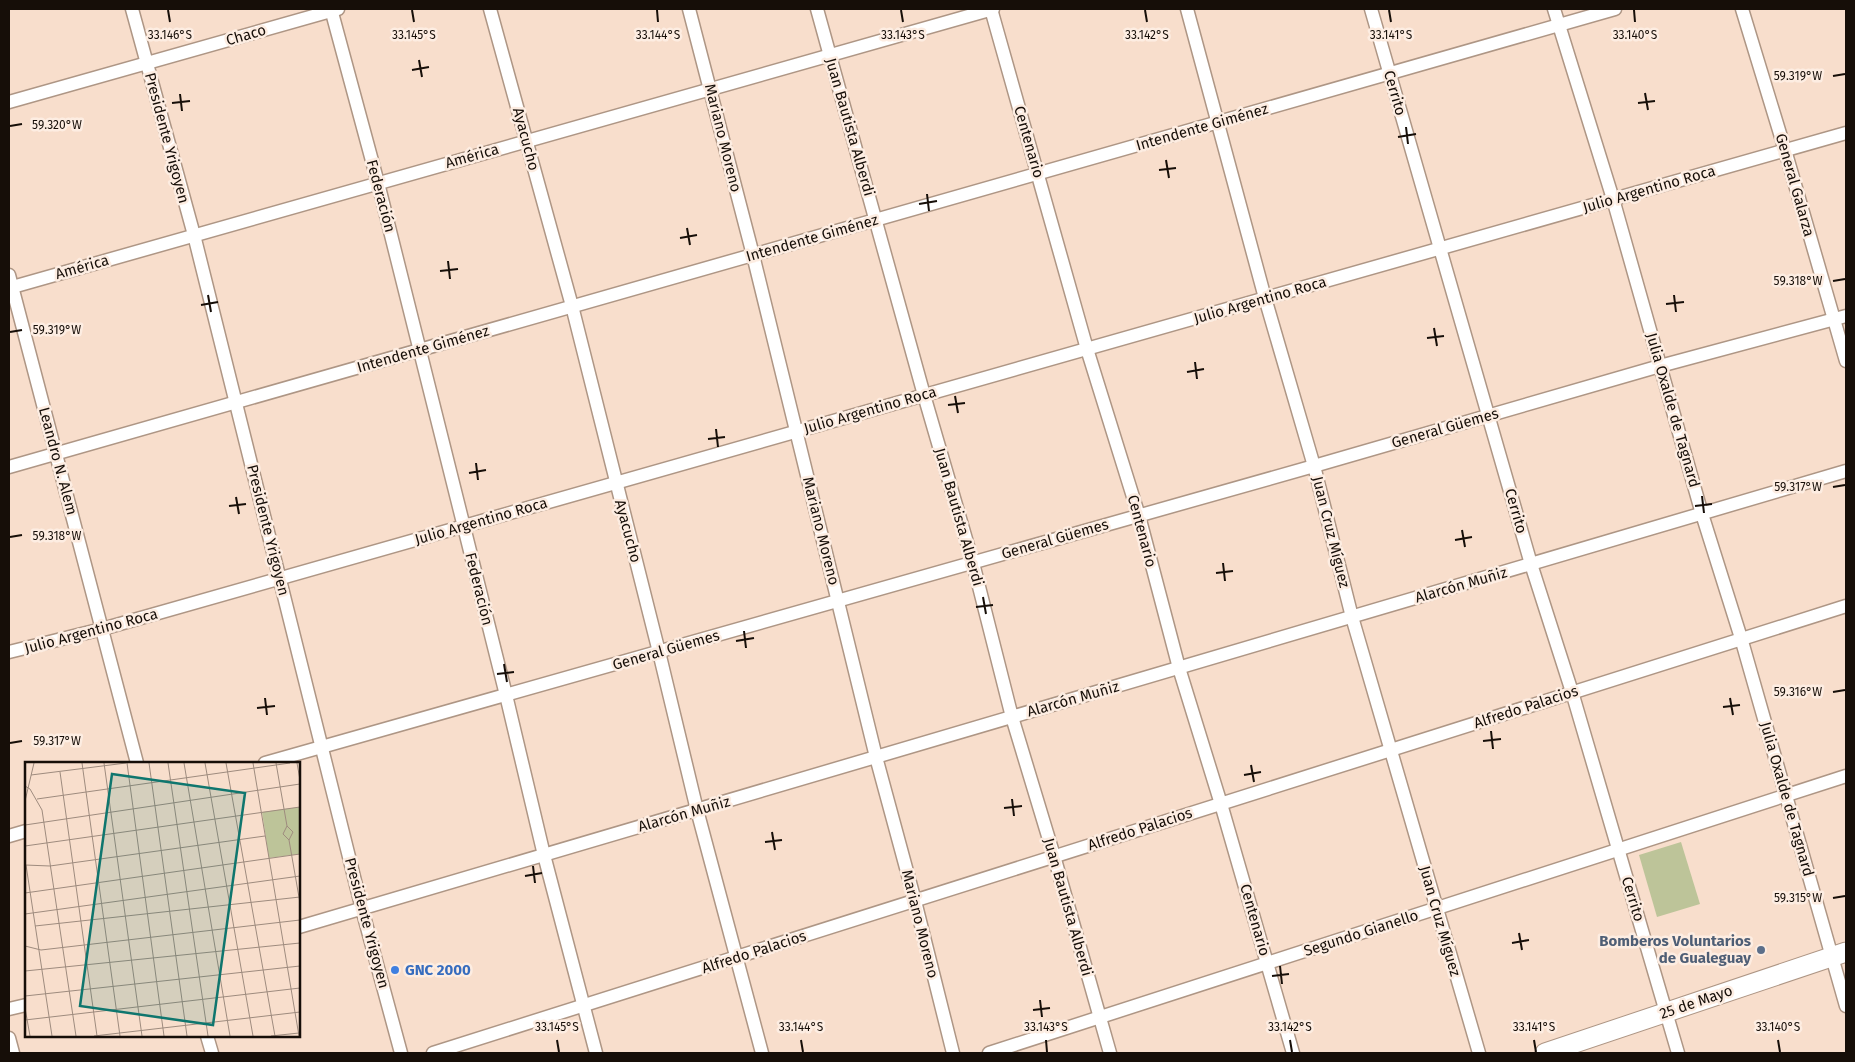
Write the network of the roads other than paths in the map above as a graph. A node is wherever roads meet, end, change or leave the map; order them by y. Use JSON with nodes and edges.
{"nodes":[{"id":1,"x":132,"y":9,"type":"edge"},
{"id":2,"x":490,"y":9,"type":"edge"},
{"id":3,"x":689,"y":9,"type":"edge"},
{"id":4,"x":817,"y":9,"type":"edge"},
{"id":5,"x":992,"y":9,"type":"edge"},
{"id":6,"x":1187,"y":9,"type":"edge"},
{"id":7,"x":1371,"y":9,"type":"edge"},
{"id":8,"x":1554,"y":9,"type":"edge"},
{"id":9,"x":1616,"y":9,"type":"edge"},
{"id":10,"x":1742,"y":9,"type":"edge"},
{"id":11,"x":334,"y":10,"type":"edge"},
{"id":12,"x":1559,"y":25,"type":"junction"},
{"id":13,"x":830,"y":55,"type":"junction"},
{"id":14,"x":147,"y":63,"type":"junction"},
{"id":15,"x":1390,"y":74,"type":"junction"},
{"id":16,"x":711,"y":89,"type":"junction"},
{"id":17,"x":9,"y":102,"type":"edge"},
{"id":18,"x":1218,"y":122,"type":"junction"},
{"id":19,"x":1846,"y":133,"type":"edge"},
{"id":20,"x":526,"y":141,"type":"junction"},
{"id":21,"x":1785,"y":150,"type":"junction"},
{"id":22,"x":1038,"y":173,"type":"junction"},
{"id":23,"x":378,"y":183,"type":"junction"},
{"id":24,"x":1613,"y":199,"type":"junction"},
{"id":25,"x":876,"y":220,"type":"junction"},
{"id":26,"x":194,"y":235,"type":"junction"},
{"id":27,"x":1439,"y":249,"type":"junction"},
{"id":28,"x":753,"y":255,"type":"junction"},
{"id":29,"x":10,"y":283,"type":"edge"},
{"id":30,"x":1265,"y":298,"type":"junction"},
{"id":31,"x":572,"y":306,"type":"junction"},
{"id":32,"x":1840,"y":317,"type":"edge"},
{"id":33,"x":1087,"y":349,"type":"junction"},
{"id":34,"x":420,"y":350,"type":"junction"},
{"id":35,"x":1846,"y":362,"type":"edge"},
{"id":36,"x":1660,"y":366,"type":"junction"},
{"id":37,"x":924,"y":395,"type":"junction"},
{"id":38,"x":237,"y":402,"type":"junction"},
{"id":39,"x":1489,"y":415,"type":"junction"},
{"id":40,"x":796,"y":432,"type":"junction"},
{"id":41,"x":56,"y":453,"type":"junction"},
{"id":42,"x":9,"y":466,"type":"edge"},
{"id":43,"x":1314,"y":466,"type":"junction"},
{"id":44,"x":1846,"y":471,"type":"edge"},
{"id":45,"x":615,"y":483,"type":"junction"},
{"id":46,"x":1702,"y":514,"type":"junction"},
{"id":47,"x":1138,"y":516,"type":"junction"},
{"id":48,"x":463,"y":526,"type":"junction"},
{"id":49,"x":973,"y":562,"type":"junction"},
{"id":50,"x":1531,"y":564,"type":"junction"},
{"id":51,"x":280,"y":578,"type":"junction"},
{"id":52,"x":839,"y":601,"type":"junction"},
{"id":53,"x":1846,"y":606,"type":"edge"},
{"id":54,"x":1352,"y":617,"type":"junction"},
{"id":55,"x":102,"y":629,"type":"junction"},
{"id":56,"x":1741,"y":638,"type":"junction"},
{"id":57,"x":9,"y":652,"type":"edge"},
{"id":58,"x":659,"y":652,"type":"junction"},
{"id":59,"x":1178,"y":668,"type":"junction"},
{"id":60,"x":1572,"y":692,"type":"junction"},
{"id":61,"x":506,"y":695,"type":"junction"},
{"id":62,"x":1012,"y":717,"type":"junction"},
{"id":63,"x":323,"y":747,"type":"junction"},
{"id":64,"x":1392,"y":749,"type":"junction"},
{"id":65,"x":876,"y":757,"type":"junction"},
{"id":66,"x":137,"y":762,"type":"edge"},
{"id":67,"x":269,"y":762,"type":"edge"},
{"id":68,"x":1846,"y":776,"type":"edge"},
{"id":69,"x":1786,"y":795,"type":"junction"},
{"id":70,"x":1221,"y":804,"type":"junction"},
{"id":71,"x":697,"y":810,"type":"junction"},
{"id":72,"x":25,"y":831,"type":"edge"},
{"id":73,"x":9,"y":836,"type":"edge"},
{"id":74,"x":1618,"y":850,"type":"junction"},
{"id":75,"x":544,"y":855,"type":"junction"},
{"id":76,"x":1054,"y":856,"type":"junction"},
{"id":77,"x":915,"y":901,"type":"junction"},
{"id":78,"x":362,"y":909,"type":"junction"},
{"id":79,"x":1436,"y":909,"type":"junction"},
{"id":80,"x":300,"y":927,"type":"edge"},
{"id":81,"x":1839,"y":954,"type":"edge"},
{"id":82,"x":737,"y":957,"type":"junction"},
{"id":83,"x":1267,"y":963,"type":"junction"},
{"id":84,"x":25,"y":1005,"type":"edge"},
{"id":85,"x":584,"y":1006,"type":"junction"},
{"id":86,"x":1846,"y":1006,"type":"edge"},
{"id":87,"x":9,"y":1010,"type":"edge"},
{"id":88,"x":1667,"y":1012,"type":"junction"},
{"id":89,"x":1099,"y":1018,"type":"junction"},
{"id":90,"x":207,"y":1037,"type":"edge"},
{"id":91,"x":9,"y":1038,"type":"edge"},
{"id":92,"x":13,"y":1053,"type":"edge"},
{"id":93,"x":212,"y":1053,"type":"edge"},
{"id":94,"x":401,"y":1053,"type":"edge"},
{"id":95,"x":433,"y":1053,"type":"edge"},
{"id":96,"x":596,"y":1053,"type":"edge"},
{"id":97,"x":762,"y":1053,"type":"edge"},
{"id":98,"x":953,"y":1053,"type":"edge"},
{"id":99,"x":989,"y":1053,"type":"edge"},
{"id":100,"x":1110,"y":1053,"type":"edge"},
{"id":101,"x":1293,"y":1053,"type":"edge"},
{"id":102,"x":1479,"y":1053,"type":"edge"},
{"id":103,"x":1545,"y":1053,"type":"edge"},
{"id":104,"x":1678,"y":1053,"type":"edge"}],
"edges":[{"from":1,"to":14,"type":"street","name":"Presidente Yrigoyen"},
{"from":2,"to":20,"type":"street","name":"Ayacucho"},
{"from":3,"to":16,"type":"street","name":"Mariano Moreno"},
{"from":4,"to":13,"type":"street","name":"Juan Bautista Alberdi"},
{"from":5,"to":13,"type":"street","name":"América"},
{"from":5,"to":22,"type":"street","name":"Centenario"},
{"from":6,"to":18,"type":"street","name":"Juan Cruz Míguez"},
{"from":7,"to":15,"type":"street","name":"Cerrito"},
{"from":8,"to":12,"type":"street","name":"Julia Oxalde de Tagnard"},
{"from":9,"to":12,"type":"street","name":"Intendente Giménez"},
{"from":10,"to":21,"type":"street","name":"General Galarza"},
{"from":11,"to":14,"type":"street","name":"Chaco"},
{"from":11,"to":23,"type":"street","name":"Federación"},
{"from":12,"to":15,"type":"street","name":"Intendente Giménez"},
{"from":12,"to":24,"type":"street","name":"Julia Oxalde de Tagnard"},
{"from":13,"to":16,"type":"street","name":"América"},
{"from":13,"to":25,"type":"street","name":"Juan Bautista Alberdi"},
{"from":14,"to":17,"type":"street","name":"Chaco"},
{"from":14,"to":26,"type":"street","name":"Presidente Yrigoyen"},
{"from":15,"to":18,"type":"street","name":"Intendente Giménez"},
{"from":15,"to":27,"type":"street","name":"Cerrito"},
{"from":16,"to":20,"type":"street","name":"América"},
{"from":16,"to":28,"type":"street","name":"Mariano Moreno"},
{"from":18,"to":22,"type":"street","name":"Intendente Giménez"},
{"from":18,"to":30,"type":"street","name":"Juan Cruz Míguez"},
{"from":19,"to":21,"type":"street","name":"Julio Argentino Roca"},
{"from":20,"to":23,"type":"street","name":"América"},
{"from":20,"to":31,"type":"street","name":"Ayacucho"},
{"from":21,"to":24,"type":"street","name":"Julio Argentino Roca"},
{"from":21,"to":32,"type":"street","name":"General Galarza"},
{"from":22,"to":25,"type":"street","name":"Intendente Giménez"},
{"from":22,"to":33,"type":"street","name":"Centenario"},
{"from":23,"to":26,"type":"street","name":"América"},
{"from":23,"to":34,"type":"street","name":"Federación"},
{"from":24,"to":27,"type":"street","name":"Julio Argentino Roca"},
{"from":24,"to":36,"type":"street","name":"Julia Oxalde de Tagnard"},
{"from":25,"to":28,"type":"street","name":"Intendente Giménez"},
{"from":25,"to":37,"type":"street","name":"Juan Bautista Alberdi"},
{"from":26,"to":29,"type":"street","name":"América"},
{"from":26,"to":38,"type":"street","name":"Presidente Yrigoyen"},
{"from":27,"to":30,"type":"street","name":"Julio Argentino Roca"},
{"from":27,"to":39,"type":"street","name":"Cerrito"},
{"from":28,"to":31,"type":"street","name":"Intendente Giménez"},
{"from":28,"to":40,"type":"street","name":"Mariano Moreno"},
{"from":29,"to":41,"type":"street","name":"Leandro N. Alem"},
{"from":30,"to":33,"type":"street","name":"Julio Argentino Roca"},
{"from":30,"to":43,"type":"street","name":"Juan Cruz Míguez"},
{"from":31,"to":34,"type":"street","name":"Intendente Giménez"},
{"from":31,"to":45,"type":"street","name":"Ayacucho"},
{"from":32,"to":35,"type":"street","name":"General Galarza"},
{"from":32,"to":36,"type":"street","name":"General Güemes"},
{"from":33,"to":37,"type":"street","name":"Julio Argentino Roca"},
{"from":33,"to":47,"type":"street","name":"Centenario"},
{"from":34,"to":38,"type":"street","name":"Intendente Giménez"},
{"from":34,"to":48,"type":"street","name":"Federación"},
{"from":36,"to":39,"type":"street","name":"General Güemes"},
{"from":36,"to":46,"type":"street","name":"Julia Oxalde de Tagnard"},
{"from":37,"to":40,"type":"street","name":"Julio Argentino Roca"},
{"from":37,"to":49,"type":"street","name":"Juan Bautista Alberdi"},
{"from":38,"to":41,"type":"street","name":"Intendente Giménez"},
{"from":38,"to":51,"type":"street","name":"Presidente Yrigoyen"},
{"from":39,"to":43,"type":"street","name":"General Güemes"},
{"from":39,"to":50,"type":"street","name":"Cerrito"},
{"from":40,"to":45,"type":"street","name":"Julio Argentino Roca"},
{"from":40,"to":52,"type":"street","name":"Mariano Moreno"},
{"from":41,"to":42,"type":"street","name":"Intendente Giménez"},
{"from":41,"to":55,"type":"street","name":"Leandro N. Alem"},
{"from":43,"to":47,"type":"street","name":"General Güemes"},
{"from":43,"to":54,"type":"street","name":"Juan Cruz Míguez"},
{"from":44,"to":46,"type":"street","name":"Alarcón Muñiz"},
{"from":45,"to":48,"type":"street","name":"Julio Argentino Roca"},
{"from":45,"to":58,"type":"street","name":"Ayacucho"},
{"from":46,"to":50,"type":"street","name":"Alarcón Muñiz"},
{"from":46,"to":56,"type":"street","name":"Julia Oxalde de Tagnard"},
{"from":47,"to":49,"type":"street","name":"General Güemes"},
{"from":47,"to":59,"type":"street","name":"Centenario"},
{"from":48,"to":51,"type":"street","name":"Julio Argentino Roca"},
{"from":48,"to":61,"type":"street","name":"Federación"},
{"from":49,"to":52,"type":"street","name":"General Güemes"},
{"from":49,"to":62,"type":"street","name":"Juan Bautista Alberdi"},
{"from":50,"to":54,"type":"street","name":"Alarcón Muñiz"},
{"from":50,"to":60,"type":"street","name":"Cerrito"},
{"from":51,"to":55,"type":"street","name":"Julio Argentino Roca"},
{"from":51,"to":63,"type":"street","name":"Presidente Yrigoyen"},
{"from":52,"to":58,"type":"street","name":"General Güemes"},
{"from":52,"to":65,"type":"street","name":"Mariano Moreno"},
{"from":53,"to":56,"type":"street","name":"Alfredo Palacios"},
{"from":54,"to":59,"type":"street","name":"Alarcón Muñiz"},
{"from":54,"to":64,"type":"street","name":"Juan Cruz Míguez"},
{"from":55,"to":57,"type":"street","name":"Julio Argentino Roca"},
{"from":55,"to":66,"type":"street","name":"Leandro N. Alem"},
{"from":56,"to":60,"type":"street","name":"Alfredo Palacios"},
{"from":56,"to":69,"type":"street","name":"Julia Oxalde de Tagnard"},
{"from":58,"to":61,"type":"street","name":"General Güemes"},
{"from":58,"to":71,"type":"street","name":"Ayacucho"},
{"from":59,"to":62,"type":"street","name":"Alarcón Muñiz"},
{"from":59,"to":70,"type":"street","name":"Centenario"},
{"from":60,"to":64,"type":"street","name":"Alfredo Palacios"},
{"from":60,"to":74,"type":"street","name":"Cerrito"},
{"from":61,"to":63,"type":"street","name":"General Güemes"},
{"from":61,"to":75,"type":"street","name":"Federación"},
{"from":62,"to":65,"type":"street","name":"Alarcón Muñiz"},
{"from":62,"to":76,"type":"street","name":"Juan Bautista Alberdi"},
{"from":63,"to":67,"type":"street","name":"General Güemes"},
{"from":63,"to":78,"type":"street","name":"Presidente Yrigoyen"},
{"from":64,"to":70,"type":"street","name":"Alfredo Palacios"},
{"from":64,"to":79,"type":"street","name":"Juan Cruz Míguez"},
{"from":65,"to":71,"type":"street","name":"Alarcón Muñiz"},
{"from":65,"to":77,"type":"street","name":"Mariano Moreno"},
{"from":68,"to":69,"type":"street","name":"Segundo Gianello"},
{"from":69,"to":74,"type":"street","name":"Segundo Gianello"},
{"from":69,"to":81,"type":"street","name":"Julia Oxalde de Tagnard"},
{"from":70,"to":76,"type":"street","name":"Alfredo Palacios"},
{"from":70,"to":83,"type":"street","name":"Centenario"},
{"from":71,"to":75,"type":"street","name":"Alarcón Muñiz"},
{"from":71,"to":82,"type":"street","name":"Ayacucho"},
{"from":72,"to":73,"type":"street"},
{"from":74,"to":79,"type":"street","name":"Segundo Gianello"},
{"from":74,"to":88,"type":"street","name":"Cerrito"},
{"from":75,"to":78,"type":"street","name":"Alarcón Muñiz"},
{"from":75,"to":85,"type":"street","name":"Federación"},
{"from":76,"to":77,"type":"street","name":"Alfredo Palacios"},
{"from":76,"to":89,"type":"street","name":"Juan Bautista Alberdi"},
{"from":77,"to":82,"type":"street","name":"Alfredo Palacios"},
{"from":77,"to":98,"type":"street","name":"Mariano Moreno"},
{"from":78,"to":80,"type":"street","name":"Alarcón Muñiz"},
{"from":78,"to":94,"type":"street","name":"Presidente Yrigoyen"},
{"from":79,"to":83,"type":"street","name":"Segundo Gianello"},
{"from":79,"to":102,"type":"street","name":"Juan Cruz Míguez"},
{"from":81,"to":86,"type":"street","name":"Julia Oxalde de Tagnard"},
{"from":81,"to":88,"type":"street","name":"25 de Mayo"},
{"from":82,"to":85,"type":"street","name":"Alfredo Palacios"},
{"from":82,"to":97,"type":"street","name":"Ayacucho"},
{"from":83,"to":89,"type":"street","name":"Segundo Gianello"},
{"from":83,"to":101,"type":"street","name":"Centenario"},
{"from":84,"to":87,"type":"street"},
{"from":85,"to":95,"type":"street","name":"Alfredo Palacios"},
{"from":85,"to":96,"type":"street","name":"Federación"},
{"from":88,"to":103,"type":"street","name":"25 de Mayo"},
{"from":88,"to":104,"type":"street","name":"Cerrito"},
{"from":89,"to":99,"type":"street","name":"Segundo Gianello"},
{"from":89,"to":100,"type":"street","name":"Juan Bautista Alberdi"},
{"from":90,"to":93,"type":"street"},
{"from":91,"to":92,"type":"street"}]}
